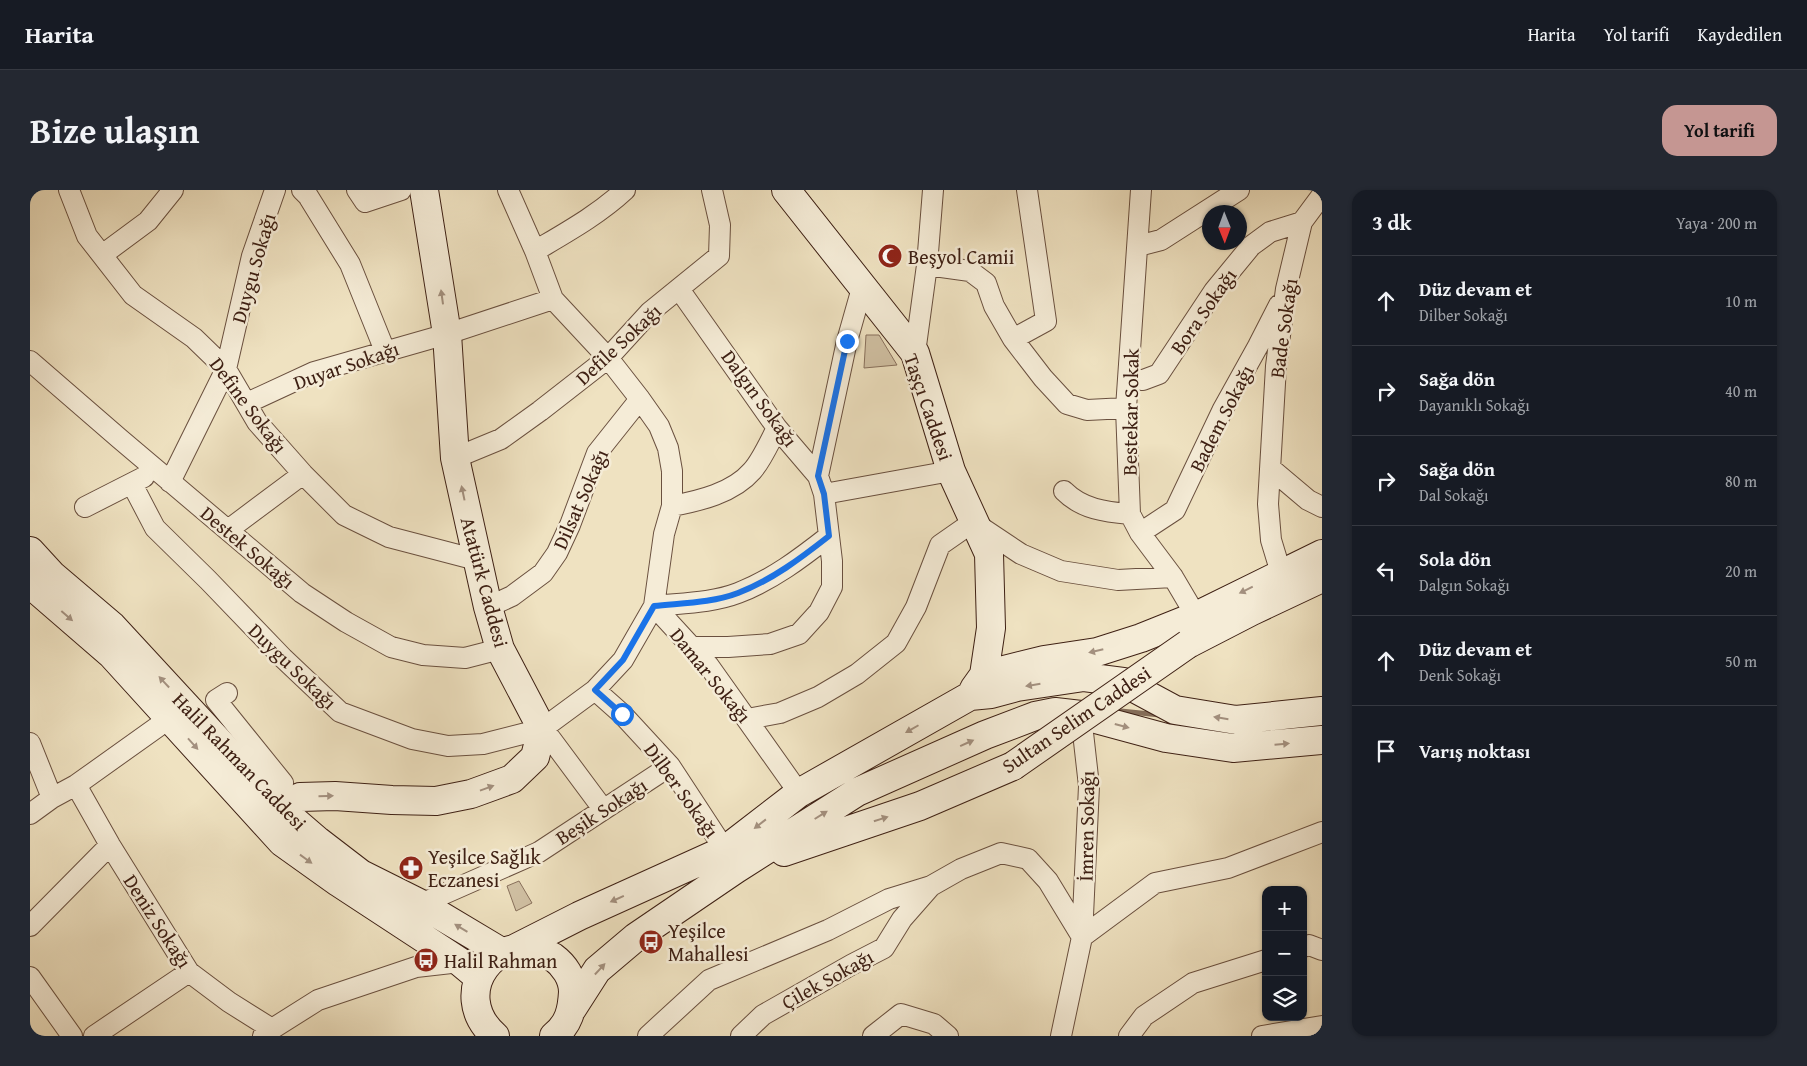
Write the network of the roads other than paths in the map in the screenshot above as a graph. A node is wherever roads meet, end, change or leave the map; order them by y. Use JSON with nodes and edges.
{"nodes":[{"id":1,"x":69,"y":190,"type":"edge"},
{"id":2,"x":173,"y":190,"type":"edge"},
{"id":3,"x":275,"y":190,"type":"edge"},
{"id":4,"x":302,"y":190,"type":"edge"},
{"id":5,"x":357,"y":190,"type":"edge"},
{"id":6,"x":401,"y":190,"type":"edge"},
{"id":7,"x":424,"y":190,"type":"edge"},
{"id":8,"x":508,"y":190,"type":"edge"},
{"id":9,"x":625,"y":190,"type":"edge"},
{"id":10,"x":712,"y":190,"type":"edge"},
{"id":11,"x":786,"y":190,"type":"edge"},
{"id":12,"x":933,"y":190,"type":"edge"},
{"id":13,"x":1027,"y":190,"type":"edge"},
{"id":14,"x":1141,"y":190,"type":"edge"},
{"id":15,"x":1240,"y":190,"type":"edge"},
{"id":16,"x":1322,"y":195,"type":"edge"},
{"id":17,"x":1302,"y":222,"type":"junction"},
{"id":18,"x":1138,"y":246,"type":"junction"},
{"id":19,"x":535,"y":251,"type":"junction"},
{"id":20,"x":102,"y":255,"type":"junction"},
{"id":21,"x":926,"y":266,"type":"junction"},
{"id":22,"x":862,"y":288,"type":"junction"},
{"id":23,"x":679,"y":289,"type":"junction"},
{"id":24,"x":1286,"y":289,"type":"junction"},
{"id":25,"x":553,"y":299,"type":"junction"},
{"id":26,"x":447,"y":334,"type":"junction"},
{"id":27,"x":1013,"y":339,"type":"junction"},
{"id":28,"x":385,"y":351,"type":"junction"},
{"id":29,"x":915,"y":353,"type":"junction"},
{"id":30,"x":608,"y":358,"type":"junction"},
{"id":31,"x":30,"y":361,"type":"edge"},
{"id":32,"x":226,"y":369,"type":"junction"},
{"id":33,"x":1129,"y":378,"type":"junction"},
{"id":34,"x":640,"y":399,"type":"junction"},
{"id":35,"x":247,"y":403,"type":"junction"},
{"id":36,"x":1126,"y":408,"type":"junction"},
{"id":37,"x":778,"y":428,"type":"junction"},
{"id":38,"x":455,"y":458,"type":"junction"},
{"id":39,"x":1270,"y":468,"type":"junction"},
{"id":40,"x":951,"y":472,"type":"junction"},
{"id":41,"x":303,"y":474,"type":"junction"},
{"id":42,"x":163,"y":476,"type":"junction"},
{"id":43,"x":132,"y":484,"type":"junction"},
{"id":44,"x":821,"y":485,"type":"junction"},
{"id":45,"x":1064,"y":491,"type":"dead end"},
{"id":46,"x":672,"y":506,"type":"junction"},
{"id":47,"x":85,"y":507,"type":"dead end"},
{"id":48,"x":1322,"y":508,"type":"edge"},
{"id":49,"x":1130,"y":514,"type":"junction"},
{"id":50,"x":973,"y":522,"type":"junction"},
{"id":51,"x":228,"y":530,"type":"junction"},
{"id":52,"x":1140,"y":533,"type":"junction"},
{"id":53,"x":829,"y":536,"type":"junction"},
{"id":54,"x":30,"y":551,"type":"edge"},
{"id":55,"x":1322,"y":554,"type":"edge"},
{"id":56,"x":477,"y":560,"type":"junction"},
{"id":57,"x":1281,"y":573,"type":"junction"},
{"id":58,"x":1173,"y":577,"type":"junction"},
{"id":59,"x":1322,"y":578,"type":"edge"},
{"id":60,"x":30,"y":584,"type":"edge"},
{"id":61,"x":654,"y":606,"type":"junction"},
{"id":62,"x":488,"y":607,"type":"junction"},
{"id":63,"x":1196,"y":616,"type":"junction"},
{"id":64,"x":992,"y":628,"type":"junction"},
{"id":65,"x":692,"y":647,"type":"junction"},
{"id":66,"x":500,"y":649,"type":"junction"},
{"id":67,"x":1029,"y":664,"type":"junction"},
{"id":68,"x":977,"y":686,"type":"junction"},
{"id":69,"x":595,"y":690,"type":"junction"},
{"id":70,"x":227,"y":693,"type":"dead end"},
{"id":71,"x":1319,"y":712,"type":"edge"},
{"id":72,"x":1081,"y":715,"type":"junction"},
{"id":73,"x":170,"y":718,"type":"junction"},
{"id":74,"x":747,"y":719,"type":"junction"},
{"id":75,"x":542,"y":730,"type":"junction"},
{"id":76,"x":1319,"y":741,"type":"edge"},
{"id":77,"x":30,"y":744,"type":"edge"},
{"id":78,"x":670,"y":766,"type":"junction"},
{"id":79,"x":76,"y":785,"type":"junction"},
{"id":80,"x":799,"y":793,"type":"junction"},
{"id":81,"x":52,"y":798,"type":"junction"},
{"id":82,"x":278,"y":805,"type":"junction"},
{"id":83,"x":603,"y":809,"type":"junction"},
{"id":84,"x":30,"y":814,"type":"edge"},
{"id":85,"x":1322,"y":832,"type":"edge"},
{"id":86,"x":110,"y":845,"type":"junction"},
{"id":87,"x":731,"y":860,"type":"junction"},
{"id":88,"x":931,"y":886,"type":"junction"},
{"id":89,"x":421,"y":904,"type":"junction"},
{"id":90,"x":30,"y":926,"type":"edge"},
{"id":91,"x":1082,"y":937,"type":"junction"},
{"id":92,"x":1307,"y":946,"type":"edge"},
{"id":93,"x":1322,"y":950,"type":"edge"},
{"id":94,"x":508,"y":951,"type":"junction"},
{"id":95,"x":1262,"y":961,"type":"edge"},
{"id":96,"x":469,"y":970,"type":"junction"},
{"id":97,"x":189,"y":972,"type":"junction"},
{"id":98,"x":30,"y":977,"type":"edge"},
{"id":99,"x":572,"y":1009,"type":"junction"},
{"id":100,"x":477,"y":1012,"type":"junction"},
{"id":101,"x":1322,"y":1026,"type":"edge"},
{"id":102,"x":1322,"y":1031,"type":"edge"},
{"id":103,"x":268,"y":1032,"type":"edge"},
{"id":104,"x":72,"y":1036,"type":"edge"},
{"id":105,"x":94,"y":1036,"type":"edge"},
{"id":106,"x":464,"y":1036,"type":"edge"},
{"id":107,"x":495,"y":1036,"type":"edge"},
{"id":108,"x":554,"y":1036,"type":"edge"},
{"id":109,"x":648,"y":1036,"type":"edge"},
{"id":110,"x":741,"y":1036,"type":"edge"},
{"id":111,"x":873,"y":1036,"type":"edge"},
{"id":112,"x":948,"y":1036,"type":"edge"},
{"id":113,"x":1061,"y":1036,"type":"edge"},
{"id":114,"x":1129,"y":1036,"type":"edge"},
{"id":115,"x":1262,"y":1036,"type":"edge"},
{"id":116,"x":1321,"y":1036,"type":"edge"}],
"edges":[{"from":1,"to":20,"type":"street","name":"Define Sokağı"},
{"from":2,"to":20,"type":"street"},
{"from":3,"to":32,"type":"street","name":"Duygu Sokağı"},
{"from":4,"to":28,"type":"street"},
{"from":5,"to":6,"type":"street"},
{"from":26,"to":7,"type":"street","name":"Atatürk Caddesi","one_way":true},
{"from":8,"to":19,"type":"street"},
{"from":9,"to":19,"type":"street"},
{"from":10,"to":23,"type":"street","name":"Defile Sokağı"},
{"from":11,"to":22,"type":"street","name":"Taşçı Caddesi"},
{"from":12,"to":21,"type":"street"},
{"from":13,"to":27,"type":"street"},
{"from":14,"to":18,"type":"street","name":"Bestekar Sokak"},
{"from":15,"to":18,"type":"street"},
{"from":16,"to":17,"type":"street","name":"Bade Sokağı"},
{"from":17,"to":24,"type":"street","name":"Bade Sokağı"},
{"from":17,"to":33,"type":"street","name":"Bora Sokağı"},
{"from":18,"to":33,"type":"street","name":"Bestekar Sokak"},
{"from":19,"to":25,"type":"street"},
{"from":20,"to":32,"type":"street","name":"Define Sokağı"},
{"from":21,"to":27,"type":"street"},
{"from":21,"to":29,"type":"street"},
{"from":22,"to":29,"type":"street","name":"Taşçı Caddesi"},
{"from":22,"to":44,"type":"street"},
{"from":23,"to":30,"type":"street","name":"Defile Sokağı"},
{"from":23,"to":37,"type":"street","name":"Dalgın Sokağı"},
{"from":24,"to":39,"type":"street","name":"Bade Sokağı"},
{"from":24,"to":52,"type":"street","name":"Badem Sokağı"},
{"from":25,"to":26,"type":"street","name":"Duyar Sokağı"},
{"from":25,"to":30,"type":"street"},
{"from":26,"to":28,"type":"street","name":"Duyar Sokağı"},
{"from":26,"to":38,"type":"street","name":"Atatürk Caddesi"},
{"from":27,"to":36,"type":"street"},
{"from":28,"to":35,"type":"street","name":"Duyar Sokağı"},
{"from":29,"to":40,"type":"street","name":"Taşçı Caddesi"},
{"from":30,"to":34,"type":"street"},
{"from":30,"to":38,"type":"street","name":"Defile Sokağı"},
{"from":31,"to":42,"type":"street","name":"Destek Sokağı"},
{"from":32,"to":35,"type":"street","name":"Define Sokağı"},
{"from":32,"to":42,"type":"street","name":"Duygu Sokağı"},
{"from":33,"to":36,"type":"street","name":"Bestekar Sokak"},
{"from":34,"to":46,"type":"street"},
{"from":34,"to":62,"type":"street","name":"Dilsat Sokağı"},
{"from":35,"to":41,"type":"street","name":"Define Sokağı"},
{"from":36,"to":49,"type":"street","name":"Bestekar Sokak"},
{"from":37,"to":44,"type":"street","name":"Dalgın Sokağı"},
{"from":37,"to":46,"type":"street"},
{"from":56,"to":38,"type":"street","name":"Atatürk Caddesi","one_way":true},
{"from":39,"to":48,"type":"street"},
{"from":39,"to":57,"type":"street","name":"Bade Sokağı"},
{"from":40,"to":44,"type":"street"},
{"from":40,"to":50,"type":"street","name":"Taşçı Caddesi"},
{"from":41,"to":51,"type":"street"},
{"from":41,"to":56,"type":"street","name":"Define Sokağı"},
{"from":42,"to":43,"type":"street"},
{"from":42,"to":51,"type":"street","name":"Destek Sokağı"},
{"from":43,"to":47,"type":"street"},
{"from":43,"to":75,"type":"street","name":"Duygu Sokağı"},
{"from":44,"to":53,"type":"street"},
{"from":45,"to":49,"type":"street"},
{"from":46,"to":61,"type":"street"},
{"from":49,"to":52,"type":"street","name":"Bestekar Sokak"},
{"from":50,"to":58,"type":"street"},
{"from":50,"to":64,"type":"street","name":"Taşçı Caddesi"},
{"from":50,"to":74,"type":"street"},
{"from":51,"to":66,"type":"street","name":"Destek Sokağı"},
{"from":52,"to":58,"type":"street","name":"Bestekar Sokak"},
{"from":53,"to":61,"type":"street"},
{"from":53,"to":65,"type":"street"},
{"from":82,"to":54,"type":"street","name":"Halil Rahman Caddesi","one_way":true},
{"from":55,"to":57,"type":"street","name":"Sultan Selim Caddesi"},
{"from":56,"to":62,"type":"street","name":"Atatürk Caddesi"},
{"from":57,"to":63,"type":"street","name":"Sultan Selim Caddesi","one_way":true},
{"from":58,"to":63,"type":"street","name":"Bestekar Sokak"},
{"from":87,"to":59,"type":"street","name":"Sultan Selim Caddesi","one_way":true,"bridge":true},
{"from":60,"to":73,"type":"street","name":"Halil Rahman Caddesi","one_way":true},
{"from":61,"to":65,"type":"street","name":"Damar Sokağı"},
{"from":61,"to":69,"type":"street"},
{"from":62,"to":66,"type":"street","name":"Atatürk Caddesi"},
{"from":63,"to":67,"type":"street","name":"Sultan Selim Caddesi","one_way":true},
{"from":64,"to":67,"type":"street"},
{"from":64,"to":68,"type":"street","name":"Taşçı Caddesi"},
{"from":65,"to":74,"type":"street","name":"Damar Sokağı"},
{"from":66,"to":75,"type":"street","name":"Atatürk Caddesi"},
{"from":67,"to":68,"type":"street","name":"Sultan Selim Caddesi"},
{"from":71,"to":68,"type":"street","one_way":true},
{"from":68,"to":80,"type":"street","one_way":true},
{"from":69,"to":75,"type":"street"},
{"from":69,"to":78,"type":"street","name":"Dilber Sokağı"},
{"from":70,"to":82,"type":"street"},
{"from":71,"to":76,"type":"street"},
{"from":72,"to":76,"type":"street","one_way":true},
{"from":87,"to":72,"type":"street","one_way":true},
{"from":72,"to":91,"type":"street","name":"İmren Sokağı"},
{"from":73,"to":79,"type":"street"},
{"from":73,"to":96,"type":"street","name":"Halil Rahman Caddesi","one_way":true},
{"from":74,"to":80,"type":"street","name":"Damar Sokağı"},
{"from":82,"to":75,"type":"street","one_way":true},
{"from":75,"to":83,"type":"street"},
{"from":77,"to":81,"type":"street"},
{"from":78,"to":83,"type":"street","name":"Beşik Sokağı"},
{"from":78,"to":87,"type":"street","name":"Dilber Sokağı"},
{"from":79,"to":81,"type":"street"},
{"from":79,"to":86,"type":"street","name":"Deniz Sokağı"},
{"from":80,"to":87,"type":"street","one_way":true},
{"from":81,"to":84,"type":"street"},
{"from":82,"to":89,"type":"street","name":"Halil Rahman Caddesi"},
{"from":83,"to":89,"type":"street","name":"Beşik Sokağı"},
{"from":85,"to":91,"type":"street"},
{"from":86,"to":90,"type":"street"},
{"from":86,"to":97,"type":"street","name":"Deniz Sokağı"},
{"from":87,"to":94,"type":"street","one_way":true},
{"from":99,"to":87,"type":"street","one_way":true},
{"from":88,"to":91,"type":"street","name":"Çilek Sokağı"},
{"from":88,"to":109,"type":"street"},
{"from":88,"to":110,"type":"street","name":"Çilek Sokağı"},
{"from":94,"to":89,"type":"street","name":"Halil Rahman Caddesi","one_way":true},
{"from":91,"to":113,"type":"street","name":"İmren Sokağı"},
{"from":92,"to":93,"type":"street"},
{"from":94,"to":96,"type":"street"},
{"from":94,"to":99,"type":"street"},
{"from":95,"to":114,"type":"street"},
{"from":96,"to":100,"type":"street"},
{"from":96,"to":103,"type":"street"},
{"from":97,"to":103,"type":"street","name":"Deniz Sokağı"},
{"from":97,"to":105,"type":"street"},
{"from":98,"to":104,"type":"street"},
{"from":99,"to":108,"type":"street"},
{"from":100,"to":106,"type":"street"},
{"from":100,"to":107,"type":"street"},
{"from":101,"to":115,"type":"street"},
{"from":102,"to":116,"type":"street"},
{"from":111,"to":112,"type":"street"}]}
